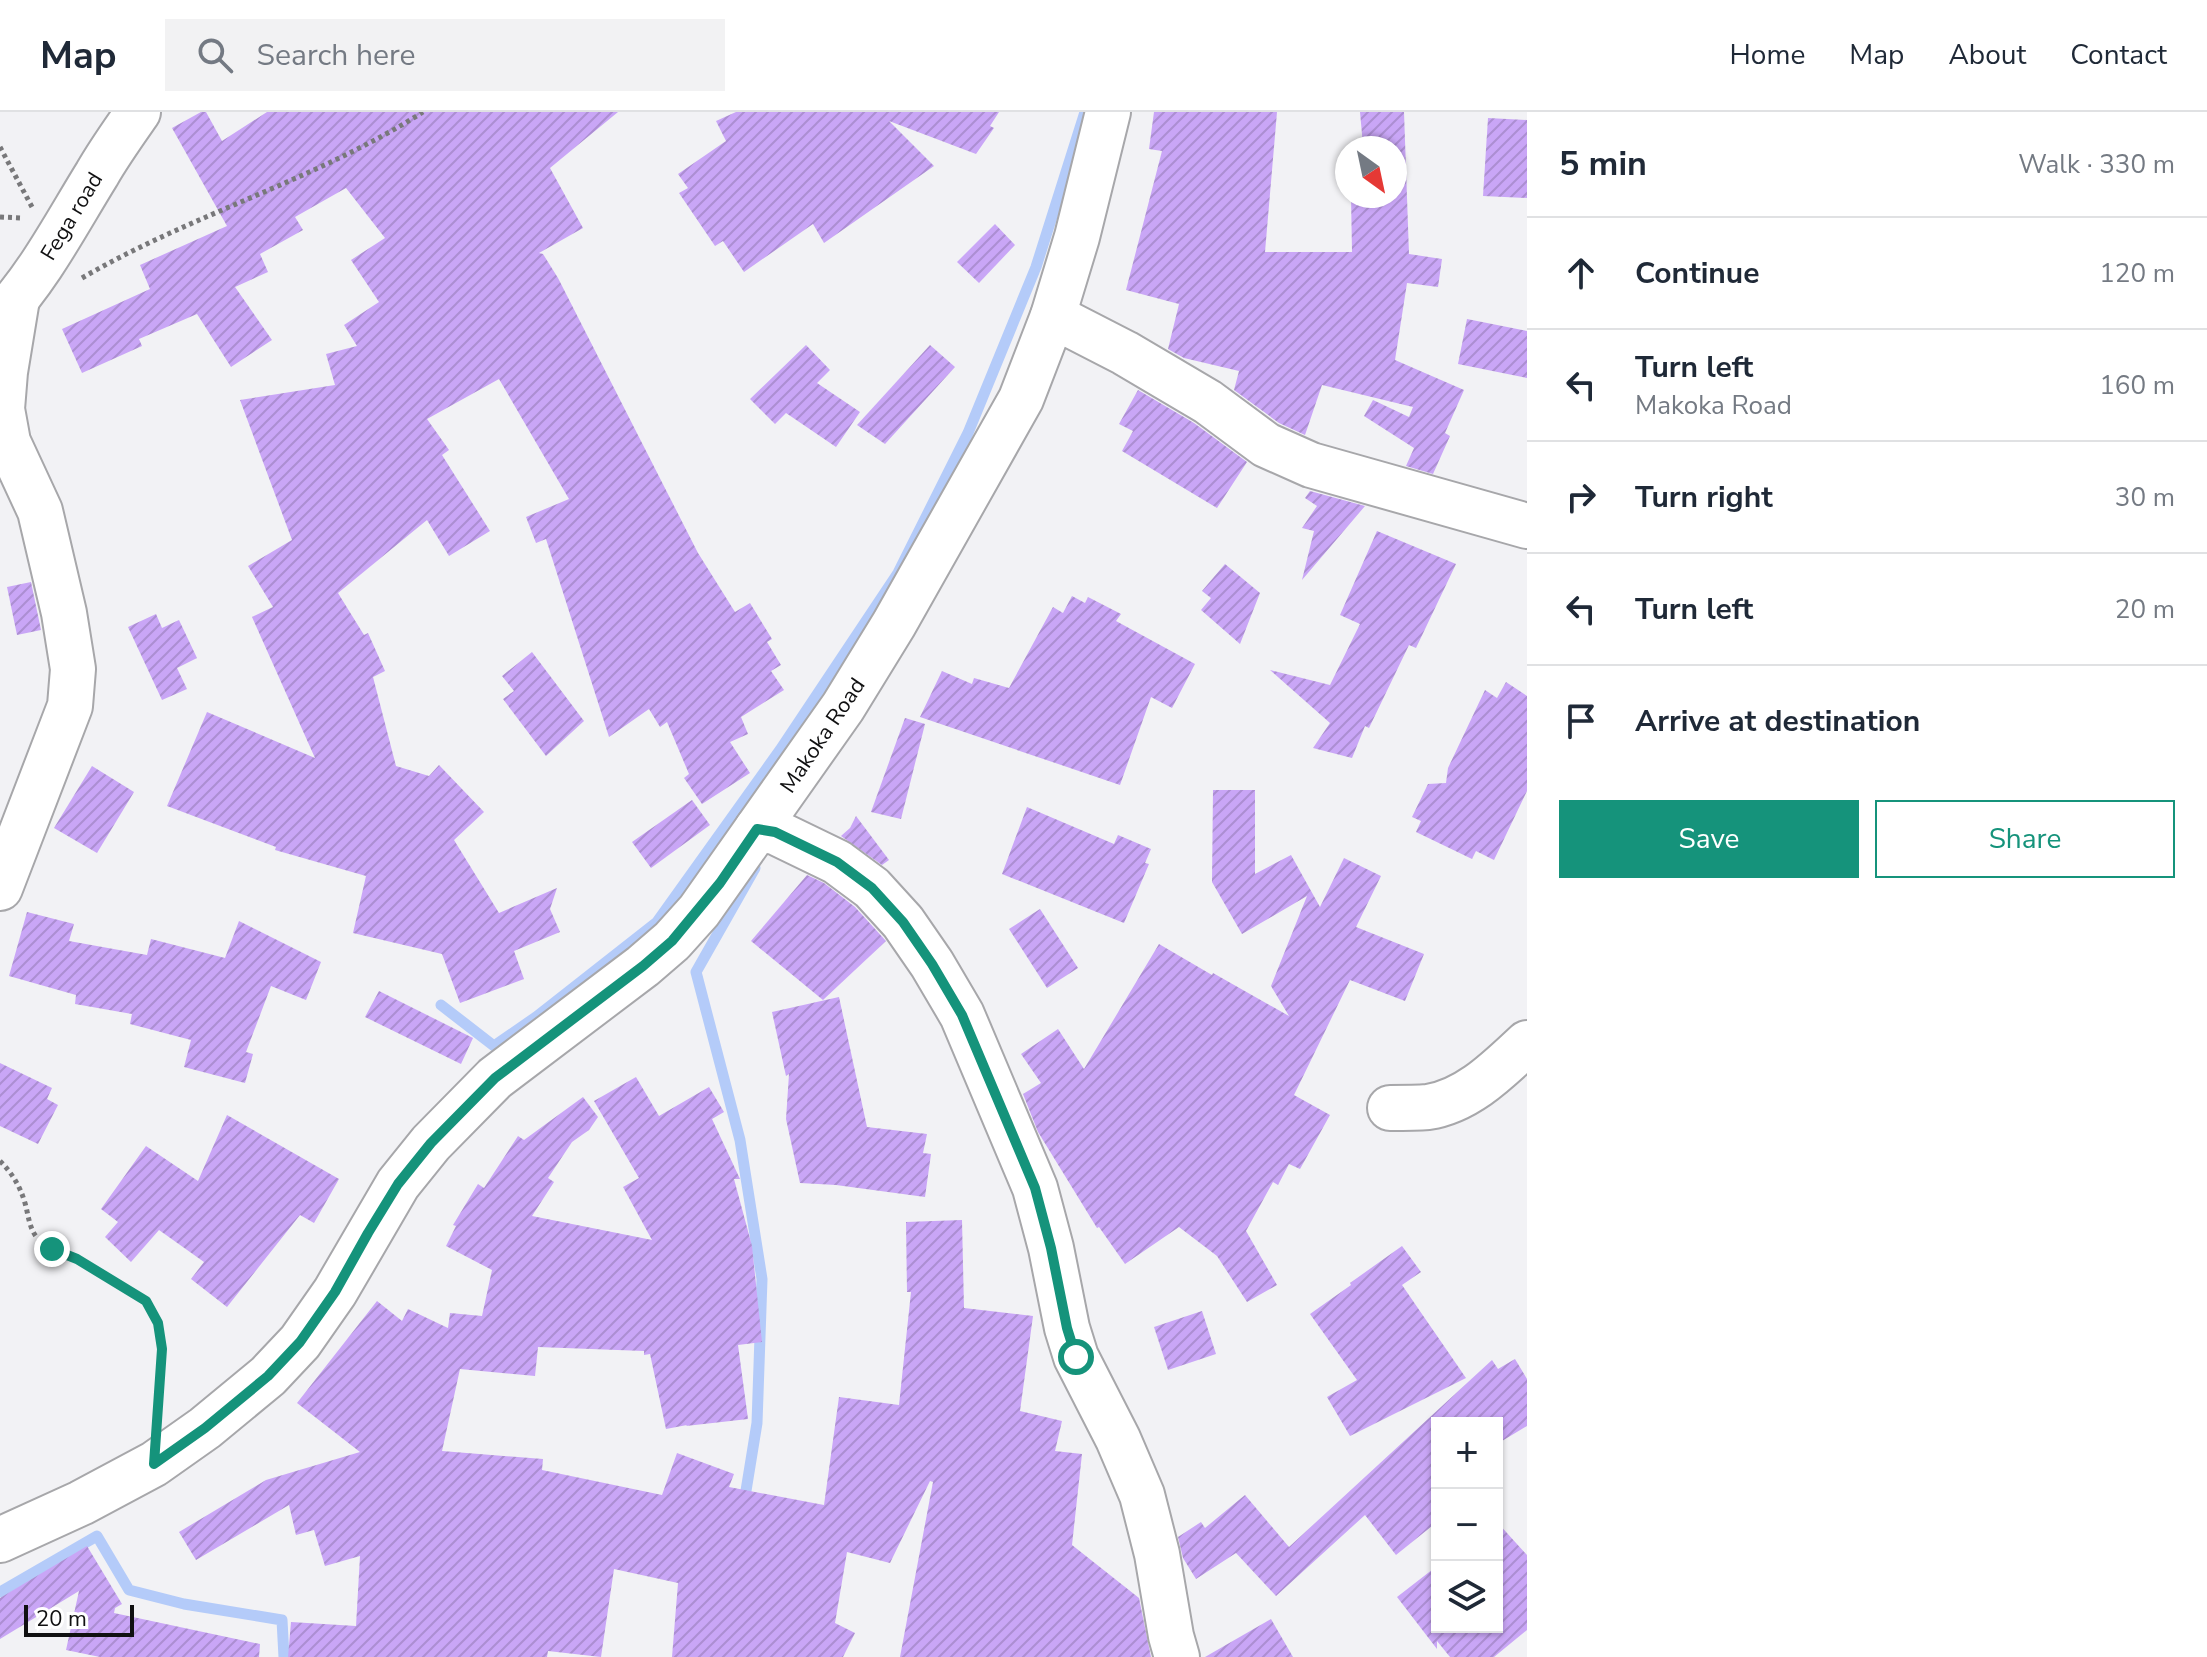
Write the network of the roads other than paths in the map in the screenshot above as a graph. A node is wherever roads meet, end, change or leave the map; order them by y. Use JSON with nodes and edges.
{"nodes":[{"id":1,"x":138,"y":112,"type":"edge"},
{"id":2,"x":1108,"y":112,"type":"edge"},
{"id":3,"x":9,"y":308,"type":"edge"},
{"id":4,"x":1053,"y":316,"type":"junction"},
{"id":5,"x":1527,"y":526,"type":"edge"},
{"id":6,"x":757,"y":829,"type":"junction"},
{"id":7,"x":0,"y":888,"type":"edge"},
{"id":8,"x":1527,"y":1043,"type":"edge"},
{"id":9,"x":1390,"y":1108,"type":"dead end"},
{"id":10,"x":0,"y":1540,"type":"edge"},
{"id":11,"x":1177,"y":1657,"type":"edge"}],
"edges":[{"from":1,"to":3,"type":"street","name":"Fega road"},
{"from":2,"to":4,"type":"street","name":"Makoka Road"},
{"from":3,"to":7,"type":"street"},
{"from":4,"to":5,"type":"street"},
{"from":4,"to":6,"type":"street","name":"Makoka Road"},
{"from":6,"to":10,"type":"street","name":"Makoka Road"},
{"from":6,"to":11,"type":"street"},
{"from":8,"to":9,"type":"street"}]}
